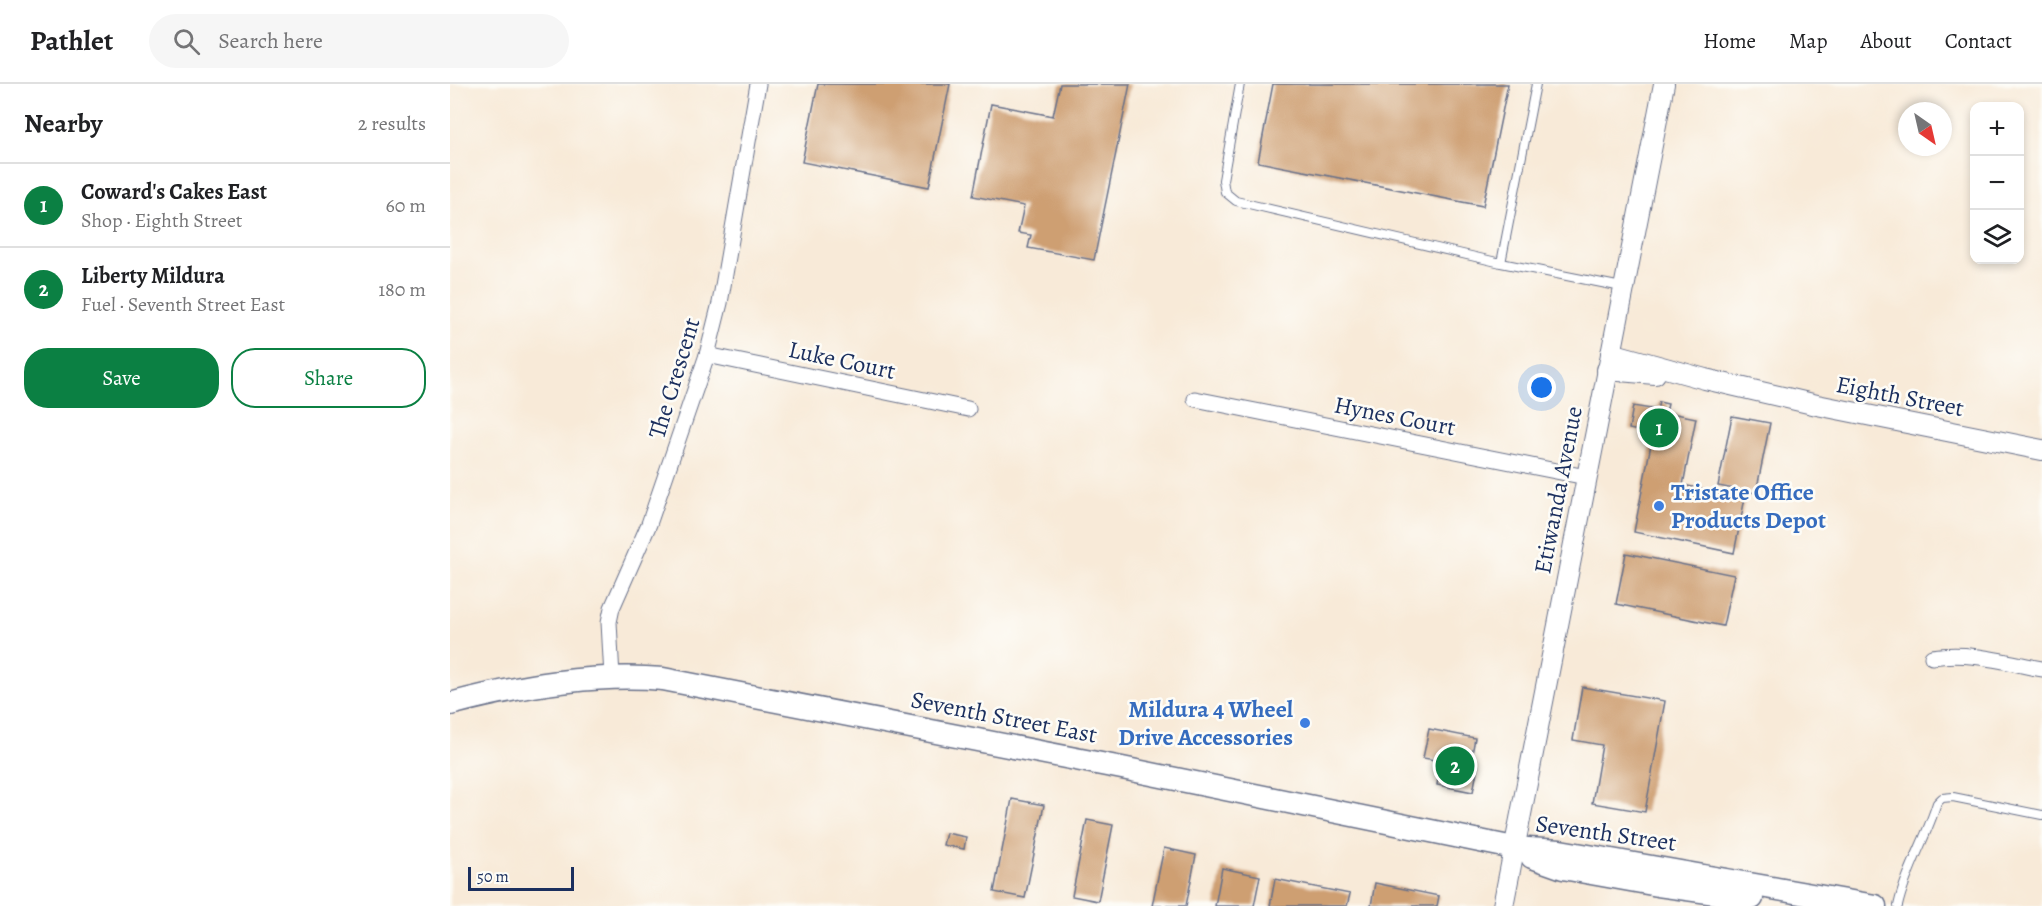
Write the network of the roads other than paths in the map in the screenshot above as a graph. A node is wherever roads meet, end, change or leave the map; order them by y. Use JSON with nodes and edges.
{"nodes":[{"id":1,"x":758,"y":84,"type":"edge"},
{"id":2,"x":1240,"y":84,"type":"edge"},
{"id":3,"x":1536,"y":84,"type":"edge"},
{"id":4,"x":1664,"y":84,"type":"edge"},
{"id":5,"x":1501,"y":263,"type":"junction"},
{"id":6,"x":1624,"y":287,"type":"junction"},
{"id":7,"x":707,"y":355,"type":"junction"},
{"id":8,"x":1609,"y":362,"type":"junction"},
{"id":9,"x":1749,"y":388,"type":"junction"},
{"id":10,"x":1195,"y":399,"type":"dead end"},
{"id":11,"x":968,"y":408,"type":"dead end"},
{"id":12,"x":2042,"y":438,"type":"edge"},
{"id":13,"x":2042,"y":450,"type":"edge"},
{"id":14,"x":1586,"y":477,"type":"junction"},
{"id":15,"x":1932,"y":657,"type":"dead end"},
{"id":16,"x":2042,"y":669,"type":"edge"},
{"id":17,"x":612,"y":677,"type":"junction"},
{"id":18,"x":479,"y":696,"type":"junction"},
{"id":19,"x":450,"y":697,"type":"edge"},
{"id":20,"x":450,"y":704,"type":"edge"},
{"id":21,"x":2042,"y":816,"type":"edge"},
{"id":22,"x":1515,"y":848,"type":"junction"},
{"id":23,"x":1755,"y":902,"type":"edge"},
{"id":24,"x":1834,"y":902,"type":"edge"},
{"id":25,"x":1503,"y":906,"type":"edge"},
{"id":26,"x":1804,"y":906,"type":"edge"},
{"id":27,"x":1875,"y":906,"type":"edge"},
{"id":28,"x":1898,"y":906,"type":"edge"}],
"edges":[{"from":1,"to":7,"type":"street","name":"The Crescent"},
{"from":2,"to":5,"type":"lane"},
{"from":3,"to":5,"type":"lane"},
{"from":4,"to":6,"type":"street","name":"Etiwanda Avenue"},
{"from":5,"to":6,"type":"lane"},
{"from":6,"to":8,"type":"street","name":"Etiwanda Avenue"},
{"from":7,"to":11,"type":"street","name":"Luke Court"},
{"from":7,"to":17,"type":"street","name":"The Crescent"},
{"from":8,"to":9,"type":"street","name":"Eighth Street"},
{"from":8,"to":14,"type":"street","name":"Etiwanda Avenue"},
{"from":9,"to":12,"type":"street","name":"Eighth Street"},
{"from":9,"to":13,"type":"street","name":"Eighth Street"},
{"from":10,"to":14,"type":"street","name":"Hynes Court"},
{"from":14,"to":22,"type":"street","name":"Etiwanda Avenue"},
{"from":15,"to":16,"type":"street"},
{"from":17,"to":18,"type":"main road","name":"Seventh Street East"},
{"from":17,"to":22,"type":"main road","name":"Seventh Street East"},
{"from":18,"to":19,"type":"main road","name":"Seventh Street East"},
{"from":18,"to":20,"type":"main road","name":"Seventh Street East"},
{"from":21,"to":28,"type":"lane"},
{"from":22,"to":23,"type":"main road","name":"Seventh Street"},
{"from":22,"to":24,"type":"main road","name":"Seventh Street"},
{"from":22,"to":25,"type":"street","name":"Etiwanda Avenue"},
{"from":23,"to":26,"type":"main road","name":"Seventh Street"},
{"from":24,"to":27,"type":"main road","name":"Seventh Street"}]}
